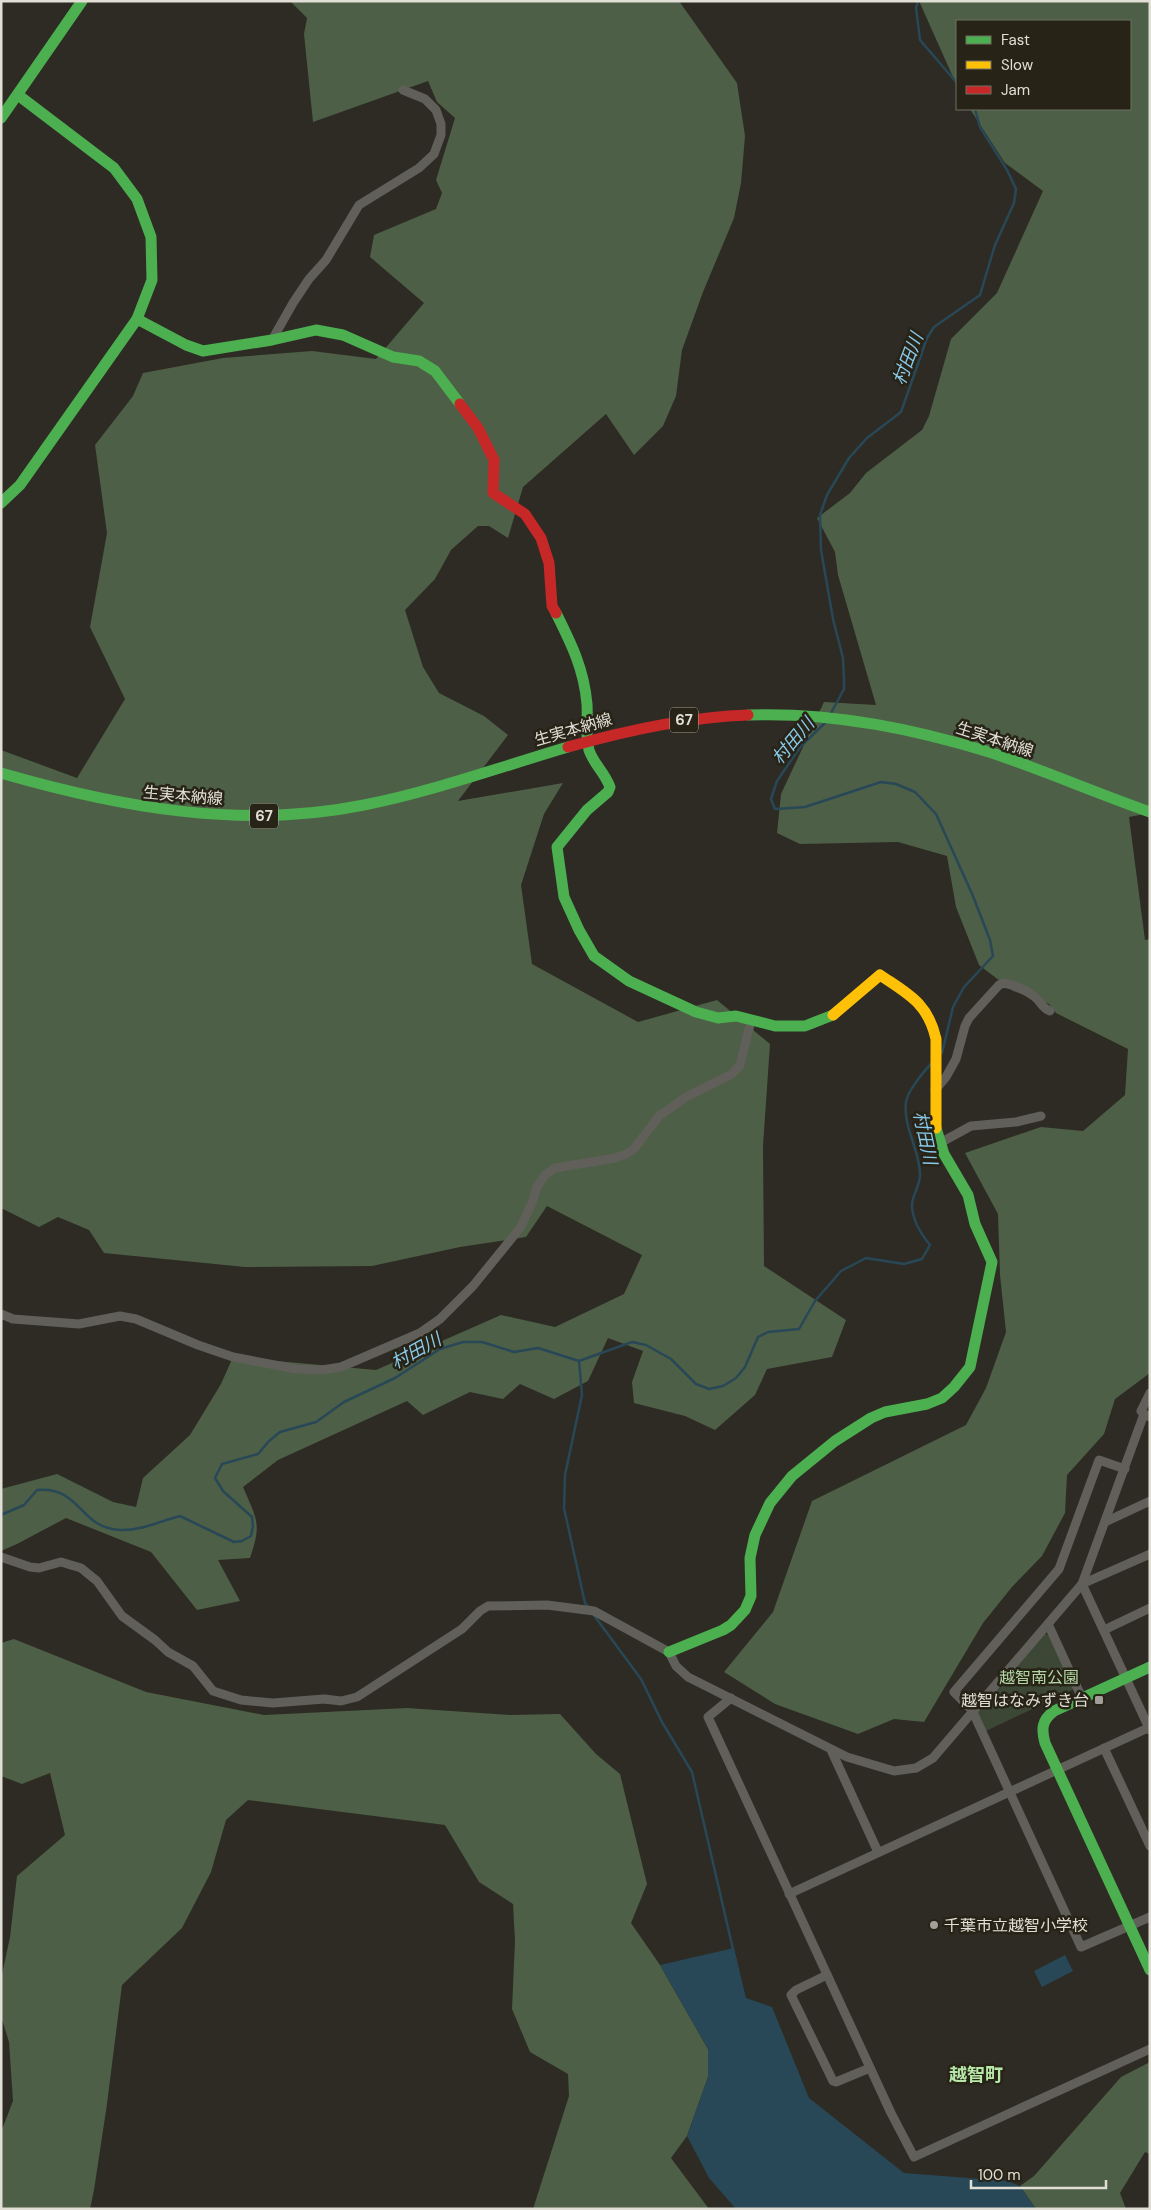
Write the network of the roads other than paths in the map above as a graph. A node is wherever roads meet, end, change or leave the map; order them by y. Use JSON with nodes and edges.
{"nodes":[{"id":1,"x":82,"y":1,"type":"edge"},
{"id":2,"x":402,"y":90,"type":"dead end"},
{"id":3,"x":18,"y":95,"type":"junction"},
{"id":4,"x":1,"y":118,"type":"edge"},
{"id":5,"x":138,"y":319,"type":"junction"},
{"id":6,"x":272,"y":340,"type":"junction"},
{"id":7,"x":1,"y":503,"type":"edge"},
{"id":8,"x":1,"y":773,"type":"edge"},
{"id":9,"x":1150,"y":812,"type":"edge"},
{"id":10,"x":1050,"y":1011,"type":"dead end"},
{"id":11,"x":752,"y":1021,"type":"junction"},
{"id":12,"x":935,"y":1087,"type":"junction"},
{"id":13,"x":1041,"y":1116,"type":"dead end"},
{"id":14,"x":940,"y":1143,"type":"junction"},
{"id":15,"x":1,"y":1314,"type":"edge"},
{"id":16,"x":1150,"y":1394,"type":"edge"},
{"id":17,"x":1147,"y":1416,"type":"edge"},
{"id":18,"x":1124,"y":1469,"type":"junction"},
{"id":19,"x":1150,"y":1501,"type":"edge"},
{"id":20,"x":1105,"y":1522,"type":"junction"},
{"id":21,"x":1150,"y":1554,"type":"edge"},
{"id":22,"x":1,"y":1557,"type":"edge"},
{"id":23,"x":1082,"y":1584,"type":"junction"},
{"id":24,"x":1150,"y":1608,"type":"edge"},
{"id":25,"x":1048,"y":1624,"type":"junction"},
{"id":26,"x":1104,"y":1630,"type":"junction"},
{"id":27,"x":668,"y":1652,"type":"junction"},
{"id":28,"x":1150,"y":1667,"type":"edge"},
{"id":29,"x":1127,"y":1678,"type":"junction"},
{"id":30,"x":731,"y":1698,"type":"junction"},
{"id":31,"x":1082,"y":1698,"type":"junction"},
{"id":32,"x":972,"y":1710,"type":"junction"},
{"id":33,"x":1149,"y":1728,"type":"edge"},
{"id":34,"x":1104,"y":1748,"type":"junction"},
{"id":35,"x":832,"y":1752,"type":"junction"},
{"id":36,"x":1057,"y":1770,"type":"junction"},
{"id":37,"x":1010,"y":1792,"type":"junction"},
{"id":38,"x":1150,"y":1846,"type":"edge"},
{"id":39,"x":878,"y":1852,"type":"junction"},
{"id":40,"x":789,"y":1894,"type":"junction"},
{"id":41,"x":1150,"y":1916,"type":"edge"},
{"id":42,"x":1129,"y":1926,"type":"junction"},
{"id":43,"x":1150,"y":1970,"type":"edge"},
{"id":44,"x":827,"y":1975,"type":"junction"},
{"id":45,"x":1150,"y":2049,"type":"edge"},
{"id":46,"x":870,"y":2068,"type":"junction"}],
"edges":[{"from":1,"to":3,"type":"street"},
{"from":2,"to":6,"type":"street"},
{"from":3,"to":4,"type":"street"},
{"from":3,"to":5,"type":"street"},
{"from":5,"to":6,"type":"street"},
{"from":5,"to":7,"type":"street"},
{"from":6,"to":11,"type":"street"},
{"from":8,"to":9,"type":"street","name":"生実本納線","number":"67"},
{"from":10,"to":12,"type":"street"},
{"from":11,"to":12,"type":"street"},
{"from":11,"to":15,"type":"street"},
{"from":12,"to":14,"type":"street"},
{"from":13,"to":14,"type":"street"},
{"from":14,"to":27,"type":"street"},
{"from":16,"to":17,"type":"street"},
{"from":17,"to":18,"type":"street"},
{"from":18,"to":20,"type":"street"},
{"from":18,"to":32,"type":"street"},
{"from":19,"to":20,"type":"street"},
{"from":20,"to":23,"type":"street"},
{"from":21,"to":23,"type":"street"},
{"from":22,"to":27,"type":"street"},
{"from":23,"to":25,"type":"street"},
{"from":23,"to":26,"type":"street"},
{"from":24,"to":26,"type":"street"},
{"from":25,"to":31,"type":"street"},
{"from":25,"to":32,"type":"street"},
{"from":26,"to":29,"type":"street"},
{"from":27,"to":30,"type":"street"},
{"from":28,"to":29,"type":"street"},
{"from":29,"to":31,"type":"street"},
{"from":29,"to":33,"type":"street"},
{"from":30,"to":35,"type":"street"},
{"from":30,"to":40,"type":"street"},
{"from":31,"to":36,"type":"street"},
{"from":32,"to":35,"type":"street"},
{"from":32,"to":37,"type":"street"},
{"from":33,"to":34,"type":"street"},
{"from":34,"to":36,"type":"street"},
{"from":34,"to":38,"type":"street"},
{"from":35,"to":39,"type":"street"},
{"from":36,"to":37,"type":"street"},
{"from":36,"to":42,"type":"street"},
{"from":37,"to":39,"type":"street"},
{"from":37,"to":42,"type":"street"},
{"from":39,"to":40,"type":"street"},
{"from":40,"to":44,"type":"street"},
{"from":41,"to":42,"type":"street"},
{"from":42,"to":43,"type":"street"},
{"from":44,"to":46,"type":"street"},
{"from":44,"to":46,"type":"street"},
{"from":45,"to":46,"type":"street"}]}
